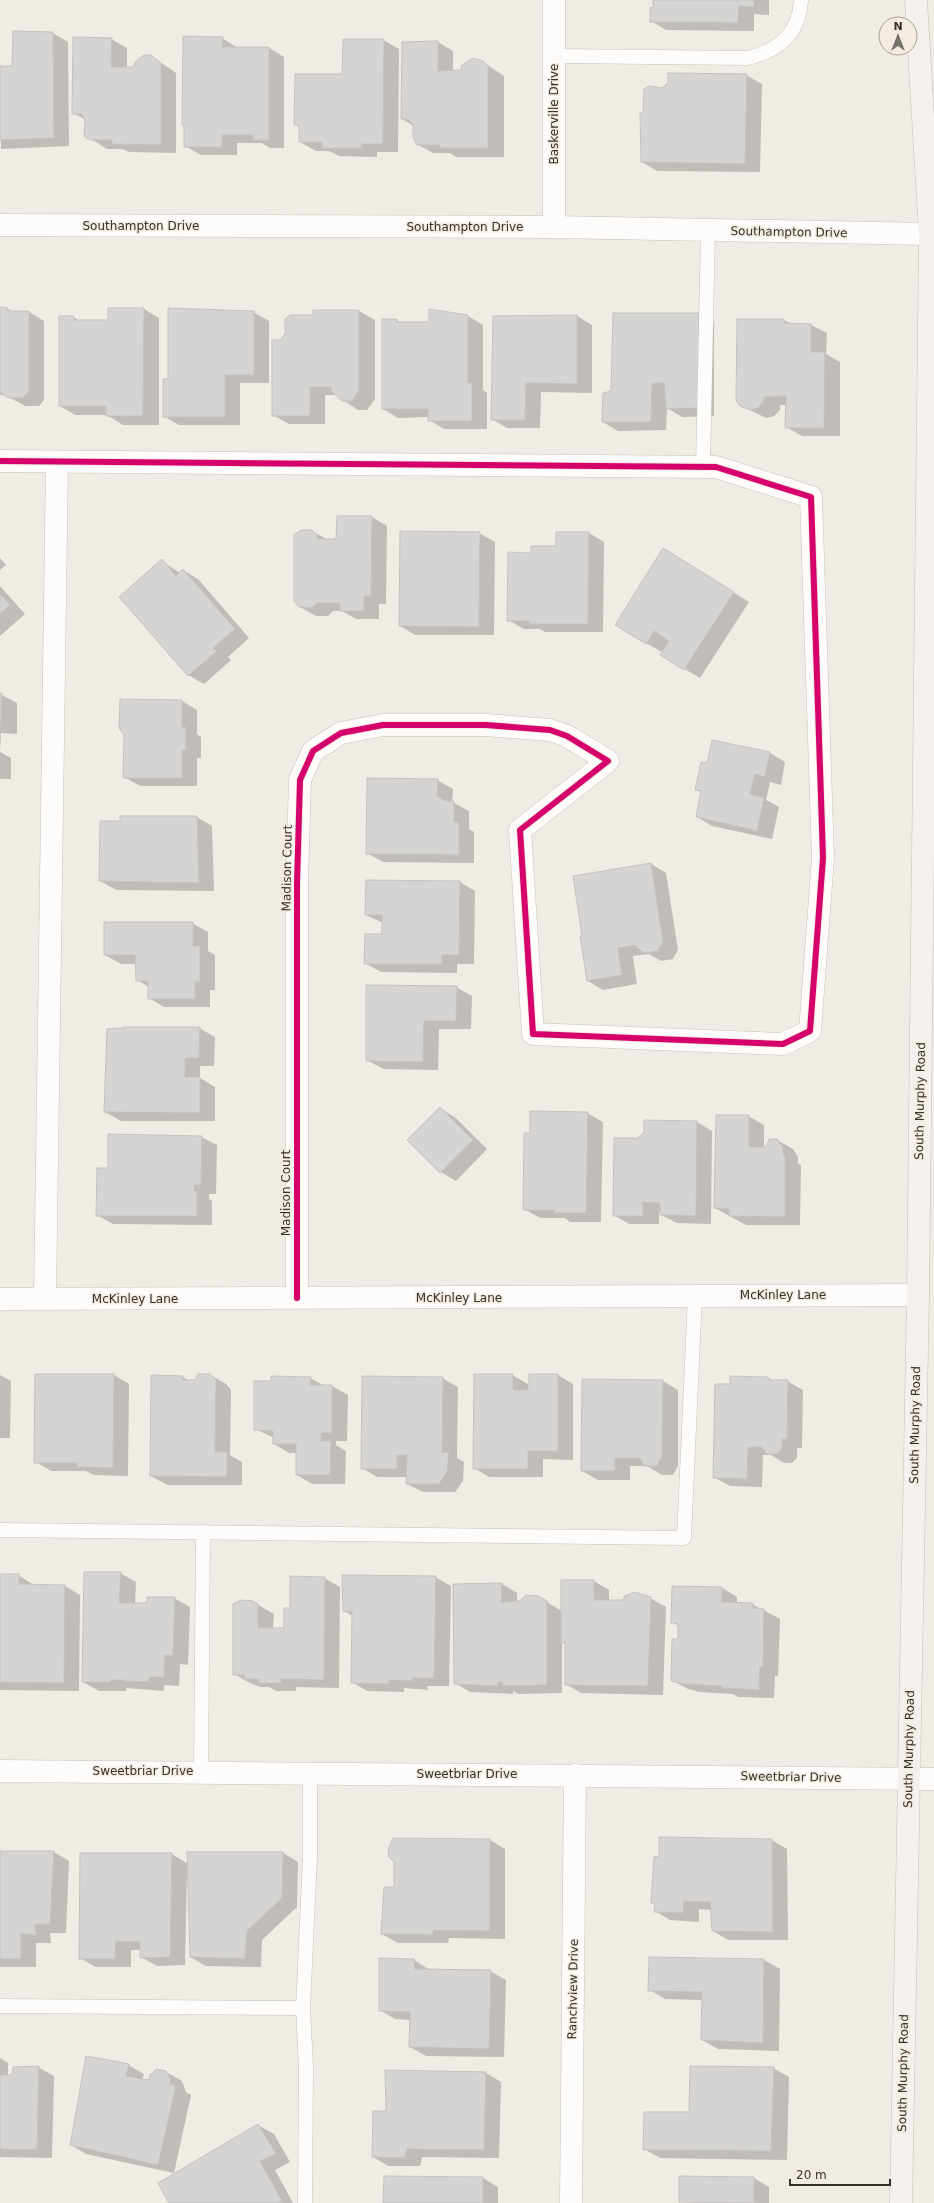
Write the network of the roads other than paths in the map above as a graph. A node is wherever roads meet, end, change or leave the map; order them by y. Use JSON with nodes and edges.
{"nodes":[{"id":1,"x":554,"y":0,"type":"edge"},
{"id":2,"x":801,"y":0,"type":"edge"},
{"id":3,"x":916,"y":0,"type":"edge"},
{"id":4,"x":554,"y":56,"type":"junction"},
{"id":5,"x":0,"y":225,"type":"edge"},
{"id":6,"x":554,"y":228,"type":"junction"},
{"id":7,"x":708,"y":230,"type":"junction"},
{"id":8,"x":932,"y":234,"type":"edge"},
{"id":9,"x":0,"y":461,"type":"edge"},
{"id":10,"x":57,"y":462,"type":"junction"},
{"id":11,"x":703,"y":467,"type":"junction"},
{"id":12,"x":926,"y":1295,"type":"edge"},
{"id":13,"x":695,"y":1296,"type":"junction"},
{"id":14,"x":297,"y":1298,"type":"junction"},
{"id":15,"x":0,"y":1299,"type":"edge"},
{"id":16,"x":45,"y":1299,"type":"junction"},
{"id":17,"x":0,"y":1530,"type":"edge"},
{"id":18,"x":204,"y":1532,"type":"junction"},
{"id":19,"x":0,"y":1771,"type":"edge"},
{"id":20,"x":201,"y":1772,"type":"junction"},
{"id":21,"x":310,"y":1773,"type":"junction"},
{"id":22,"x":575,"y":1775,"type":"junction"},
{"id":23,"x":908,"y":1778,"type":"junction"},
{"id":24,"x":934,"y":1779,"type":"edge"},
{"id":25,"x":0,"y":2006,"type":"edge"},
{"id":26,"x":303,"y":2008,"type":"junction"},
{"id":27,"x":305,"y":2203,"type":"edge"},
{"id":28,"x":571,"y":2203,"type":"edge"},
{"id":29,"x":901,"y":2203,"type":"edge"}],
"edges":[{"from":1,"to":4,"type":"street","name":"Baskerville Drive"},
{"from":2,"to":4,"type":"lane"},
{"from":3,"to":8,"type":"main road","name":"South Murphy Road"},
{"from":4,"to":6,"type":"street","name":"Baskerville Drive"},
{"from":5,"to":6,"type":"street","name":"Southampton Drive"},
{"from":6,"to":7,"type":"street","name":"Southampton Drive"},
{"from":7,"to":8,"type":"street","name":"Southampton Drive"},
{"from":7,"to":11,"type":"lane"},
{"from":8,"to":12,"type":"main road","name":"South Murphy Road"},
{"from":9,"to":10,"type":"street"},
{"from":10,"to":11,"type":"street"},
{"from":10,"to":16,"type":"street"},
{"from":11,"to":14,"type":"street","name":"Madison Court"},
{"from":12,"to":13,"type":"street","name":"McKinley Lane"},
{"from":12,"to":23,"type":"main road","name":"South Murphy Road"},
{"from":13,"to":14,"type":"street","name":"McKinley Lane"},
{"from":13,"to":18,"type":"lane"},
{"from":14,"to":16,"type":"street","name":"McKinley Lane"},
{"from":15,"to":16,"type":"street","name":"McKinley Lane"},
{"from":17,"to":18,"type":"lane"},
{"from":18,"to":20,"type":"lane"},
{"from":19,"to":20,"type":"street","name":"Sweetbriar Drive"},
{"from":20,"to":21,"type":"street","name":"Sweetbriar Drive"},
{"from":21,"to":22,"type":"street","name":"Sweetbriar Drive"},
{"from":21,"to":26,"type":"lane"},
{"from":22,"to":23,"type":"street","name":"Sweetbriar Drive"},
{"from":22,"to":28,"type":"street","name":"Ranchview Drive"},
{"from":23,"to":24,"type":"street","name":"Sweetbriar Drive"},
{"from":23,"to":29,"type":"main road","name":"South Murphy Road"},
{"from":25,"to":26,"type":"lane"},
{"from":26,"to":27,"type":"lane"}]}
